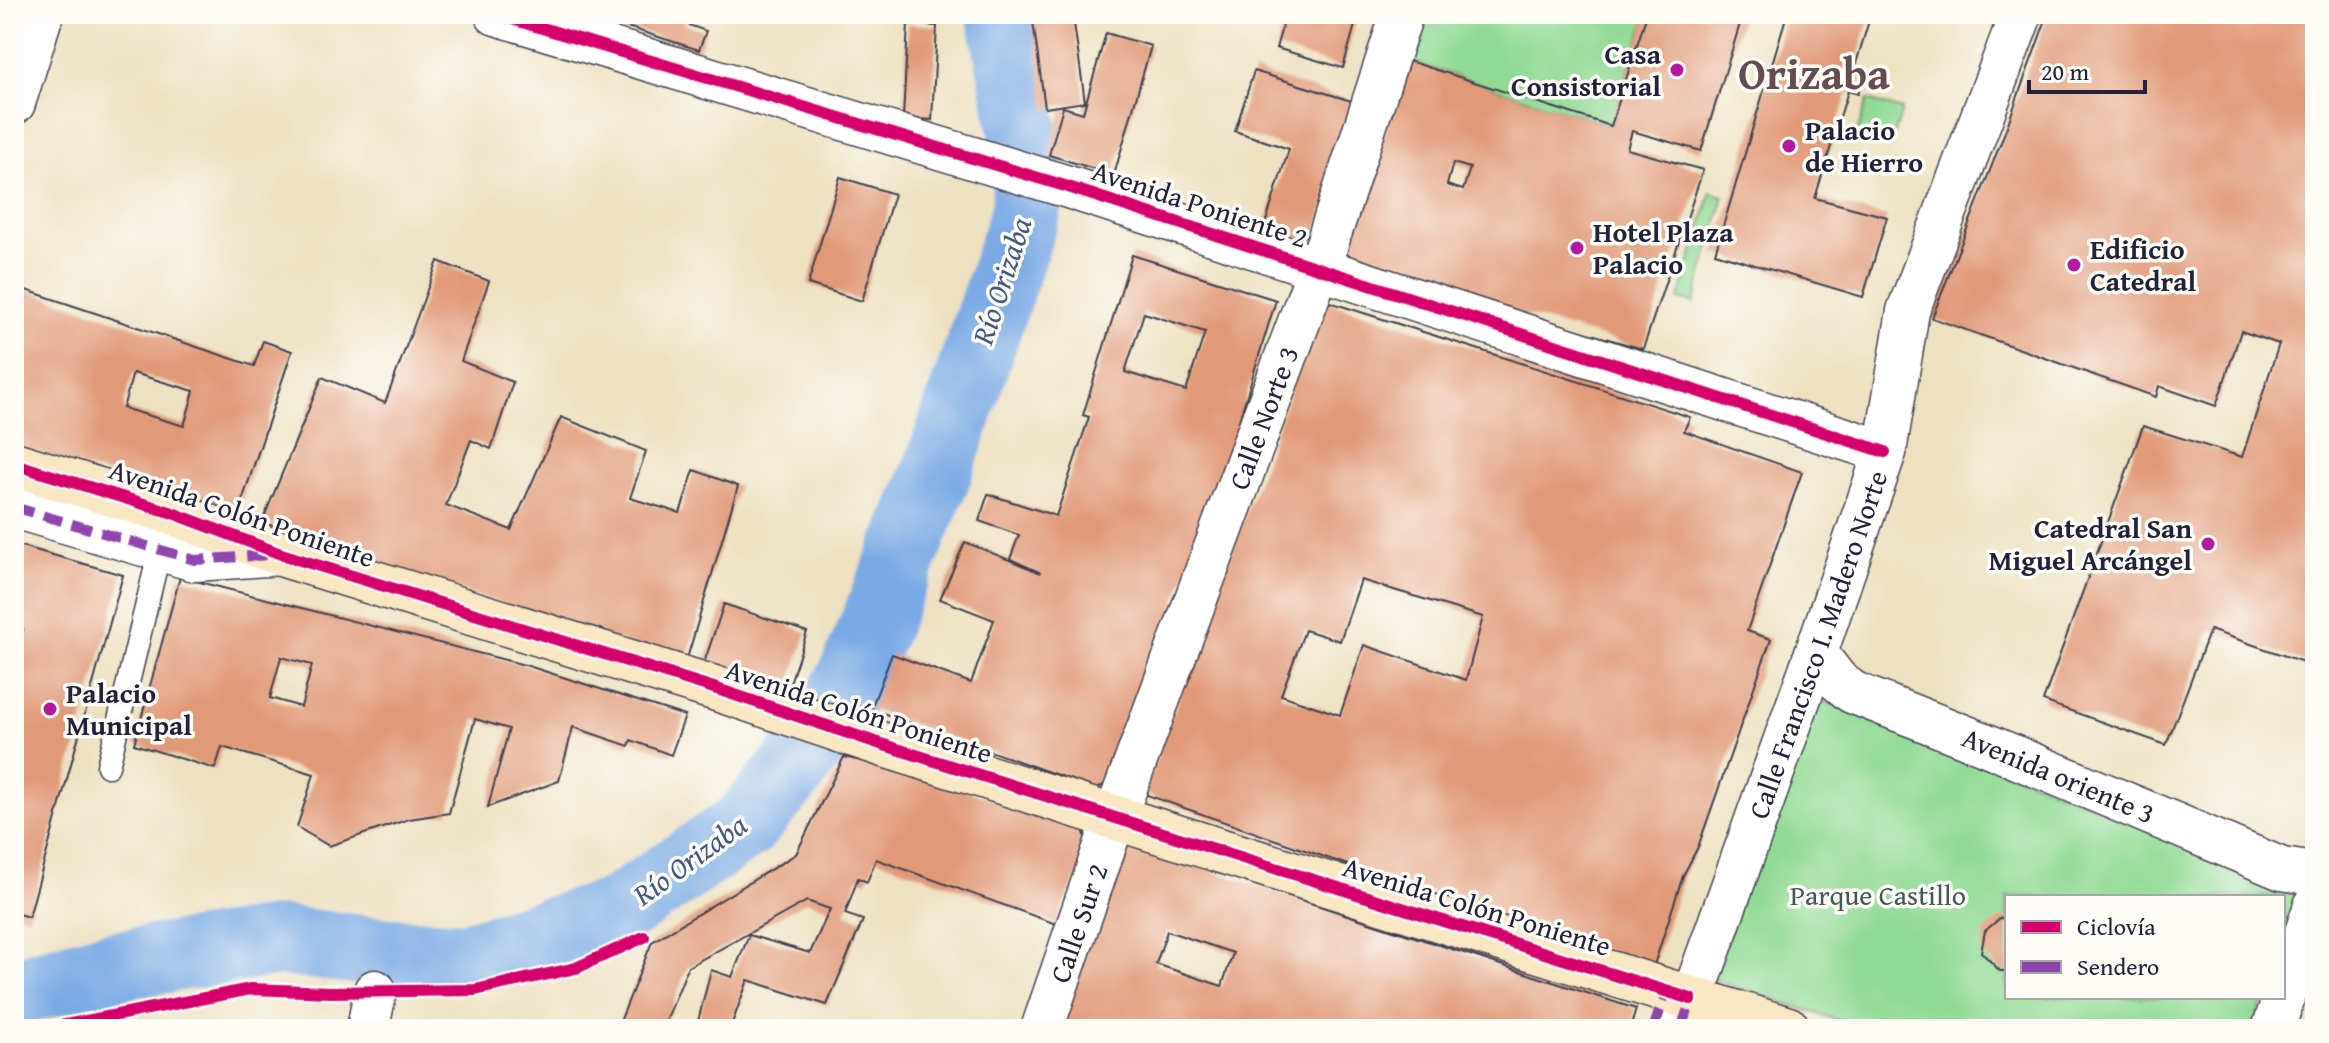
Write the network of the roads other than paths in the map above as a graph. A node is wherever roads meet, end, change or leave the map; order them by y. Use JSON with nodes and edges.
{"nodes":[{"id":1,"x":42,"y":14,"type":"edge"},
{"id":2,"x":496,"y":14,"type":"edge"},
{"id":3,"x":1402,"y":14,"type":"edge"},
{"id":4,"x":2021,"y":14,"type":"edge"},
{"id":5,"x":14,"y":103,"type":"edge"},
{"id":6,"x":1319,"y":268,"type":"junction"},
{"id":7,"x":1885,"y":452,"type":"junction"},
{"id":8,"x":14,"y":464,"type":"edge"},
{"id":9,"x":14,"y":507,"type":"edge"},
{"id":10,"x":164,"y":532,"type":"junction"},
{"id":11,"x":1816,"y":653,"type":"junction"},
{"id":12,"x":108,"y":766,"type":"dead end"},
{"id":13,"x":1115,"y":817,"type":"junction"},
{"id":14,"x":2315,"y":874,"type":"edge"},
{"id":15,"x":2315,"y":906,"type":"edge"},
{"id":16,"x":2285,"y":994,"type":"edge"},
{"id":17,"x":2283,"y":999,"type":"edge"},
{"id":18,"x":1673,"y":1012,"type":"edge"},
{"id":19,"x":1042,"y":1029,"type":"edge"},
{"id":20,"x":1788,"y":1029,"type":"edge"},
{"id":21,"x":2273,"y":1029,"type":"edge"}],
"edges":[{"from":1,"to":5,"type":"street"},
{"from":2,"to":6,"type":"street","name":"Avenida Poniente 2"},
{"from":3,"to":6,"type":"street","name":"Calle Norte 3"},
{"from":4,"to":7,"type":"street","name":"Calle Francisco I. Madero Norte"},
{"from":6,"to":7,"type":"street","name":"Avenida Poniente 2"},
{"from":6,"to":13,"type":"street","name":"Calle Norte 3"},
{"from":7,"to":11,"type":"street","name":"Calle Francisco I. Madero Norte"},
{"from":8,"to":10,"type":"street","name":"Avenida Colón Poniente"},
{"from":9,"to":10,"type":"street"},
{"from":10,"to":12,"type":"lane"},
{"from":10,"to":13,"type":"street","name":"Avenida Colón Poniente"},
{"from":11,"to":14,"type":"street","name":"Avenida oriente 3"},
{"from":11,"to":18,"type":"street","name":"Calle Francisco I. Madero Norte"},
{"from":13,"to":18,"type":"street","name":"Avenida Colón Poniente"},
{"from":13,"to":19,"type":"street","name":"Calle Sur 2"},
{"from":15,"to":16,"type":"street"},
{"from":17,"to":21,"type":"street"},
{"from":18,"to":20,"type":"street","name":"Avenida Colón Poniente"}]}
